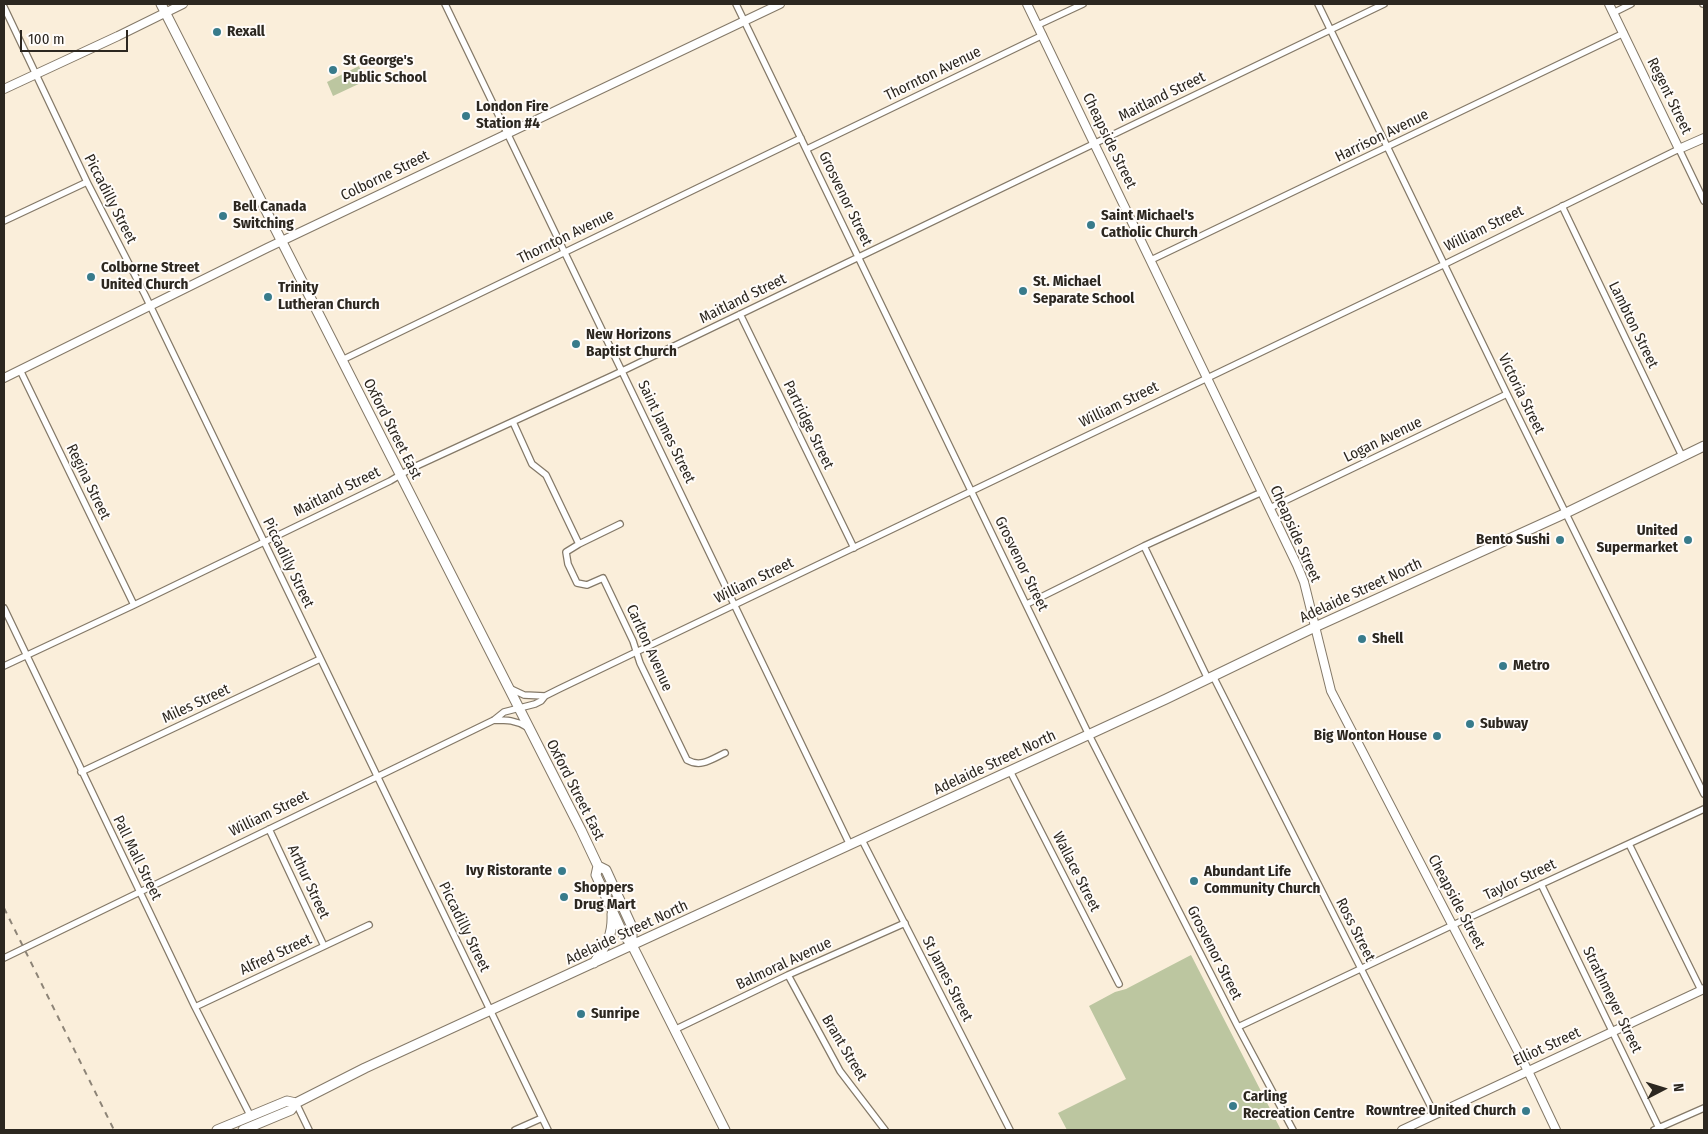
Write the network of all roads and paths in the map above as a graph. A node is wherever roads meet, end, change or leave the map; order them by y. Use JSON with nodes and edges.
{"nodes":[{"id":1,"x":183,"y":4,"type":"edge"},
{"id":2,"x":445,"y":4,"type":"edge"},
{"id":3,"x":736,"y":4,"type":"edge"},
{"id":4,"x":780,"y":4,"type":"edge"},
{"id":5,"x":1027,"y":4,"type":"edge"},
{"id":6,"x":1083,"y":4,"type":"edge"},
{"id":7,"x":1318,"y":4,"type":"edge"},
{"id":8,"x":1384,"y":4,"type":"edge"},
{"id":9,"x":1609,"y":4,"type":"edge"},
{"id":10,"x":1631,"y":4,"type":"edge"},
{"id":11,"x":4,"y":7,"type":"edge"},
{"id":12,"x":163,"y":8,"type":"edge"},
{"id":13,"x":1613,"y":13,"type":"junction"},
{"id":14,"x":744,"y":21,"type":"junction"},
{"id":15,"x":1038,"y":26,"type":"junction"},
{"id":16,"x":1331,"y":30,"type":"junction"},
{"id":17,"x":1624,"y":33,"type":"junction"},
{"id":18,"x":1043,"y":35,"type":"junction"},
{"id":19,"x":35,"y":73,"type":"junction"},
{"id":20,"x":4,"y":89,"type":"edge"},
{"id":21,"x":507,"y":134,"type":"junction"},
{"id":22,"x":802,"y":138,"type":"junction"},
{"id":23,"x":1704,"y":138,"type":"edge"},
{"id":24,"x":1095,"y":143,"type":"junction"},
{"id":25,"x":1389,"y":147,"type":"junction"},
{"id":26,"x":807,"y":149,"type":"junction"},
{"id":27,"x":1679,"y":149,"type":"junction"},
{"id":28,"x":87,"y":182,"type":"junction"},
{"id":29,"x":1704,"y":201,"type":"edge"},
{"id":30,"x":1562,"y":206,"type":"junction"},
{"id":31,"x":4,"y":221,"type":"edge"},
{"id":32,"x":282,"y":242,"type":"junction"},
{"id":33,"x":565,"y":252,"type":"junction"},
{"id":34,"x":859,"y":256,"type":"junction"},
{"id":35,"x":1151,"y":260,"type":"junction"},
{"id":36,"x":1445,"y":264,"type":"junction"},
{"id":37,"x":150,"y":306,"type":"junction"},
{"id":38,"x":740,"y":314,"type":"junction"},
{"id":39,"x":342,"y":360,"type":"junction"},
{"id":40,"x":20,"y":370,"type":"junction"},
{"id":41,"x":622,"y":371,"type":"junction"},
{"id":42,"x":4,"y":378,"type":"edge"},
{"id":43,"x":1207,"y":378,"type":"junction"},
{"id":44,"x":1507,"y":394,"type":"junction"},
{"id":45,"x":513,"y":422,"type":"junction"},
{"id":46,"x":1704,"y":446,"type":"edge"},
{"id":47,"x":1682,"y":456,"type":"junction"},
{"id":48,"x":400,"y":475,"type":"junction"},
{"id":49,"x":972,"y":491,"type":"junction"},
{"id":50,"x":1262,"y":492,"type":"junction"},
{"id":51,"x":1270,"y":508,"type":"junction"},
{"id":52,"x":1566,"y":513,"type":"junction"},
{"id":53,"x":620,"y":524,"type":"dead end"},
{"id":54,"x":264,"y":542,"type":"junction"},
{"id":55,"x":579,"y":544,"type":"junction"},
{"id":56,"x":1144,"y":546,"type":"junction"},
{"id":57,"x":854,"y":548,"type":"junction"},
{"id":58,"x":1027,"y":604,"type":"junction"},
{"id":59,"x":735,"y":605,"type":"junction"},
{"id":60,"x":134,"y":606,"type":"junction"},
{"id":61,"x":4,"y":608,"type":"edge"},
{"id":62,"x":1315,"y":627,"type":"junction"},
{"id":63,"x":637,"y":652,"type":"junction"},
{"id":64,"x":27,"y":656,"type":"junction"},
{"id":65,"x":320,"y":659,"type":"junction"},
{"id":66,"x":4,"y":666,"type":"edge"},
{"id":67,"x":1211,"y":678,"type":"junction"},
{"id":68,"x":508,"y":688,"type":"junction"},
{"id":69,"x":545,"y":696,"type":"junction"},
{"id":70,"x":519,"y":709,"type":"junction"},
{"id":71,"x":494,"y":720,"type":"junction"},
{"id":72,"x":528,"y":728,"type":"junction"},
{"id":73,"x":1089,"y":735,"type":"junction"},
{"id":74,"x":725,"y":753,"type":"dead end"},
{"id":75,"x":81,"y":772,"type":"junction"},
{"id":76,"x":1010,"y":772,"type":"junction"},
{"id":77,"x":376,"y":777,"type":"junction"},
{"id":78,"x":1704,"y":794,"type":"edge"},
{"id":79,"x":1704,"y":809,"type":"edge"},
{"id":80,"x":269,"y":829,"type":"junction"},
{"id":81,"x":862,"y":840,"type":"junction"},
{"id":82,"x":1629,"y":844,"type":"junction"},
{"id":83,"x":850,"y":845,"type":"junction"},
{"id":84,"x":598,"y":866,"type":"junction"},
{"id":85,"x":1541,"y":884,"type":"junction"},
{"id":86,"x":139,"y":892,"type":"junction"},
{"id":87,"x":612,"y":910,"type":"junction"},
{"id":88,"x":904,"y":923,"type":"junction"},
{"id":89,"x":368,"y":925,"type":"dead end"},
{"id":90,"x":1453,"y":925,"type":"junction"},
{"id":91,"x":632,"y":945,"type":"junction"},
{"id":92,"x":324,"y":946,"type":"junction"},
{"id":93,"x":4,"y":958,"type":"edge"},
{"id":94,"x":594,"y":963,"type":"junction"},
{"id":95,"x":1360,"y":969,"type":"junction"},
{"id":96,"x":788,"y":975,"type":"junction"},
{"id":97,"x":1119,"y":984,"type":"dead end"},
{"id":98,"x":1703,"y":989,"type":"edge"},
{"id":99,"x":195,"y":1007,"type":"junction"},
{"id":100,"x":491,"y":1011,"type":"junction"},
{"id":101,"x":1238,"y":1027,"type":"junction"},
{"id":102,"x":674,"y":1030,"type":"junction"},
{"id":103,"x":1613,"y":1032,"type":"junction"},
{"id":104,"x":1528,"y":1071,"type":"junction"},
{"id":105,"x":296,"y":1103,"type":"junction"},
{"id":106,"x":1704,"y":1108,"type":"edge"},
{"id":107,"x":1434,"y":1115,"type":"junction"},
{"id":108,"x":251,"y":1117,"type":"junction"},
{"id":109,"x":542,"y":1118,"type":"junction"},
{"id":110,"x":1656,"y":1129,"type":"edge"},
{"id":111,"x":217,"y":1130,"type":"edge"},
{"id":112,"x":243,"y":1130,"type":"edge"},
{"id":113,"x":309,"y":1130,"type":"edge"},
{"id":114,"x":515,"y":1130,"type":"edge"},
{"id":115,"x":548,"y":1130,"type":"edge"},
{"id":116,"x":725,"y":1130,"type":"edge"},
{"id":117,"x":884,"y":1130,"type":"edge"},
{"id":118,"x":1010,"y":1130,"type":"edge"},
{"id":119,"x":1293,"y":1130,"type":"edge"},
{"id":120,"x":1402,"y":1130,"type":"edge"},
{"id":121,"x":1556,"y":1130,"type":"edge"}],
"edges":[{"from":1,"to":12,"type":"street"},
{"from":2,"to":21,"type":"street","name":"Saint James Street"},
{"from":3,"to":14,"type":"street","name":"Grosvenor Street"},
{"from":4,"to":14,"type":"street","name":"Colborne Street"},
{"from":5,"to":15,"type":"street","name":"Cheapside Street"},
{"from":6,"to":15,"type":"street"},
{"from":7,"to":16,"type":"street","name":"Victoria Street"},
{"from":8,"to":16,"type":"street","name":"Maitland Street"},
{"from":9,"to":13,"type":"street","name":"Regent Street"},
{"from":10,"to":13,"type":"street"},
{"from":11,"to":19,"type":"street","name":"Piccadilly Street"},
{"from":12,"to":19,"type":"street"},
{"from":12,"to":32,"type":"main road","name":"Oxford Street East"},
{"from":13,"to":17,"type":"street","name":"Regent Street"},
{"from":14,"to":21,"type":"street","name":"Colborne Street"},
{"from":14,"to":22,"type":"street","name":"Grosvenor Street"},
{"from":15,"to":18,"type":"street","name":"Cheapside Street"},
{"from":16,"to":24,"type":"street","name":"Maitland Street"},
{"from":16,"to":25,"type":"street","name":"Victoria Street"},
{"from":17,"to":25,"type":"street","name":"Harrison Avenue"},
{"from":17,"to":27,"type":"street","name":"Regent Street"},
{"from":18,"to":24,"type":"street","name":"Cheapside Street"},
{"from":18,"to":26,"type":"street","name":"Thornton Avenue"},
{"from":19,"to":20,"type":"street"},
{"from":19,"to":28,"type":"street","name":"Piccadilly Street"},
{"from":21,"to":32,"type":"street","name":"Colborne Street"},
{"from":21,"to":33,"type":"street","name":"Saint James Street"},
{"from":22,"to":26,"type":"street","name":"Grosvenor Street"},
{"from":22,"to":33,"type":"street","name":"Thornton Avenue"},
{"from":23,"to":27,"type":"street","name":"William Street"},
{"from":24,"to":34,"type":"street","name":"Maitland Street"},
{"from":24,"to":35,"type":"street","name":"Cheapside Street"},
{"from":25,"to":35,"type":"street","name":"Harrison Avenue"},
{"from":25,"to":36,"type":"street","name":"Victoria Street"},
{"from":26,"to":34,"type":"street","name":"Grosvenor Street"},
{"from":27,"to":29,"type":"street","name":"Regent Street"},
{"from":27,"to":30,"type":"street","name":"William Street"},
{"from":28,"to":31,"type":"street"},
{"from":28,"to":37,"type":"street","name":"Piccadilly Street"},
{"from":30,"to":36,"type":"street","name":"William Street"},
{"from":30,"to":47,"type":"street","name":"Lambton Street"},
{"from":32,"to":37,"type":"street","name":"Colborne Street"},
{"from":32,"to":39,"type":"main road","name":"Oxford Street East"},
{"from":33,"to":39,"type":"street","name":"Thornton Avenue"},
{"from":33,"to":41,"type":"street","name":"Saint James Street"},
{"from":34,"to":38,"type":"street","name":"Maitland Street"},
{"from":34,"to":49,"type":"street","name":"Grosvenor Street"},
{"from":35,"to":43,"type":"street","name":"Cheapside Street"},
{"from":36,"to":43,"type":"street","name":"William Street"},
{"from":36,"to":44,"type":"street","name":"Victoria Street"},
{"from":37,"to":40,"type":"street","name":"Colborne Street"},
{"from":37,"to":54,"type":"street","name":"Piccadilly Street"},
{"from":38,"to":41,"type":"street","name":"Maitland Street"},
{"from":38,"to":57,"type":"street","name":"Partridge Street"},
{"from":39,"to":48,"type":"main road","name":"Oxford Street East"},
{"from":40,"to":42,"type":"street","name":"Colborne Street"},
{"from":40,"to":60,"type":"street","name":"Regina Street"},
{"from":41,"to":45,"type":"street","name":"Maitland Street"},
{"from":41,"to":59,"type":"street","name":"Saint James Street"},
{"from":43,"to":49,"type":"street","name":"William Street"},
{"from":43,"to":50,"type":"street","name":"Cheapside Street"},
{"from":44,"to":51,"type":"street","name":"Logan Avenue"},
{"from":44,"to":52,"type":"street","name":"Victoria Street"},
{"from":45,"to":48,"type":"street","name":"Maitland Street"},
{"from":45,"to":55,"type":"street"},
{"from":46,"to":47,"type":"main road","name":"Adelaide Street North"},
{"from":47,"to":52,"type":"main road","name":"Adelaide Street North"},
{"from":48,"to":54,"type":"street","name":"Maitland Street"},
{"from":48,"to":68,"type":"main road","name":"Oxford Street East"},
{"from":49,"to":57,"type":"street","name":"William Street"},
{"from":49,"to":58,"type":"street","name":"Grosvenor Street"},
{"from":50,"to":51,"type":"street","name":"Cheapside Street"},
{"from":50,"to":56,"type":"street"},
{"from":51,"to":62,"type":"street","name":"Cheapside Street"},
{"from":52,"to":62,"type":"main road","name":"Adelaide Street North"},
{"from":52,"to":78,"type":"street","name":"Victoria Street"},
{"from":53,"to":55,"type":"street"},
{"from":54,"to":60,"type":"street","name":"Maitland Street"},
{"from":54,"to":65,"type":"street","name":"Piccadilly Street"},
{"from":55,"to":63,"type":"street","name":"Carlton Avenue"},
{"from":56,"to":58,"type":"street"},
{"from":56,"to":67,"type":"street","name":"Ross Street"},
{"from":57,"to":59,"type":"street","name":"William Street"},
{"from":58,"to":73,"type":"street","name":"Grosvenor Street"},
{"from":59,"to":63,"type":"street","name":"William Street"},
{"from":59,"to":83,"type":"street","name":"Saint James Street"},
{"from":60,"to":64,"type":"street","name":"Maitland Street"},
{"from":61,"to":64,"type":"street","name":"Pall Mall Street"},
{"from":62,"to":67,"type":"main road","name":"Adelaide Street North"},
{"from":62,"to":90,"type":"street","name":"Cheapside Street"},
{"from":63,"to":69,"type":"street","name":"William Street"},
{"from":63,"to":74,"type":"street","name":"Carlton Avenue"},
{"from":64,"to":66,"type":"street","name":"Maitland Street"},
{"from":64,"to":75,"type":"street","name":"Pall Mall Street"},
{"from":65,"to":75,"type":"street","name":"Miles Street"},
{"from":65,"to":77,"type":"street","name":"Piccadilly Street"},
{"from":67,"to":73,"type":"main road","name":"Adelaide Street North"},
{"from":67,"to":95,"type":"street","name":"Ross Street"},
{"from":68,"to":69,"type":"street"},
{"from":68,"to":70,"type":"main road","name":"Oxford Street East"},
{"from":69,"to":70,"type":"street","name":"William Street"},
{"from":70,"to":71,"type":"street","name":"William Street"},
{"from":70,"to":72,"type":"main road","name":"Oxford Street East"},
{"from":71,"to":72,"type":"street"},
{"from":71,"to":77,"type":"street","name":"William Street"},
{"from":72,"to":84,"type":"main road","name":"Oxford Street East"},
{"from":73,"to":76,"type":"main road","name":"Adelaide Street North"},
{"from":73,"to":101,"type":"street","name":"Grosvenor Street"},
{"from":75,"to":86,"type":"street","name":"Pall Mall Street"},
{"from":76,"to":81,"type":"main road","name":"Adelaide Street North"},
{"from":76,"to":97,"type":"street","name":"Wallace Street"},
{"from":77,"to":80,"type":"street","name":"William Street"},
{"from":77,"to":100,"type":"street","name":"Piccadilly Street"},
{"from":79,"to":82,"type":"street","name":"Taylor Street"},
{"from":80,"to":86,"type":"street","name":"William Street"},
{"from":80,"to":92,"type":"street","name":"Arthur Street"},
{"from":81,"to":83,"type":"main road","name":"Adelaide Street North"},
{"from":81,"to":88,"type":"street","name":"St James Street"},
{"from":82,"to":85,"type":"street","name":"Taylor Street"},
{"from":82,"to":98,"type":"street"},
{"from":83,"to":91,"type":"main road","name":"Adelaide Street North"},
{"from":84,"to":87,"type":"main road","name":"Oxford Street East"},
{"from":84,"to":91,"type":"main road","name":"Oxford Street East"},
{"from":85,"to":90,"type":"street","name":"Taylor Street"},
{"from":85,"to":103,"type":"street","name":"Strathmeyer Street"},
{"from":86,"to":93,"type":"street","name":"William Street"},
{"from":86,"to":99,"type":"street","name":"Pall Mall Street"},
{"from":87,"to":91,"type":"main road","name":"Oxford Street East"},
{"from":87,"to":94,"type":"main road"},
{"from":88,"to":96,"type":"street","name":"Balmoral Avenue"},
{"from":88,"to":118,"type":"street","name":"St James Street"},
{"from":89,"to":92,"type":"street","name":"Alfred Street"},
{"from":90,"to":95,"type":"street","name":"Taylor Street"},
{"from":90,"to":104,"type":"street","name":"Cheapside Street"},
{"from":91,"to":94,"type":"main road","name":"Adelaide Street North"},
{"from":91,"to":102,"type":"main road","name":"Oxford Street East"},
{"from":92,"to":99,"type":"street","name":"Alfred Street"},
{"from":94,"to":100,"type":"main road","name":"Adelaide Street North"},
{"from":95,"to":101,"type":"street","name":"Taylor Street"},
{"from":95,"to":107,"type":"street","name":"Ross Street"},
{"from":96,"to":102,"type":"street","name":"Balmoral Avenue"},
{"from":96,"to":117,"type":"street","name":"Brant Street"},
{"from":98,"to":103,"type":"street","name":"Elliot Street"},
{"from":99,"to":108,"type":"street","name":"Pall Mall Street"},
{"from":100,"to":105,"type":"main road","name":"Adelaide Street North"},
{"from":100,"to":109,"type":"street","name":"Piccadilly Street"},
{"from":101,"to":119,"type":"street","name":"Grosvenor Street"},
{"from":102,"to":116,"type":"main road","name":"Oxford Street East"},
{"from":103,"to":104,"type":"street","name":"Elliot Street"},
{"from":103,"to":110,"type":"street","name":"Strathmeyer Street"},
{"from":104,"to":107,"type":"street","name":"Elliot Street"},
{"from":104,"to":121,"type":"street","name":"Cheapside Street"},
{"from":105,"to":108,"type":"main road","name":"Adelaide Street North"},
{"from":105,"to":112,"type":"main road","name":"Adelaide Street North"},
{"from":105,"to":113,"type":"street"},
{"from":106,"to":110,"type":"street"},
{"from":107,"to":120,"type":"street","name":"Elliot Street"},
{"from":108,"to":111,"type":"main road","name":"Adelaide Street North"},
{"from":109,"to":114,"type":"street"},
{"from":109,"to":115,"type":"street","name":"Piccadilly Street"}]}
